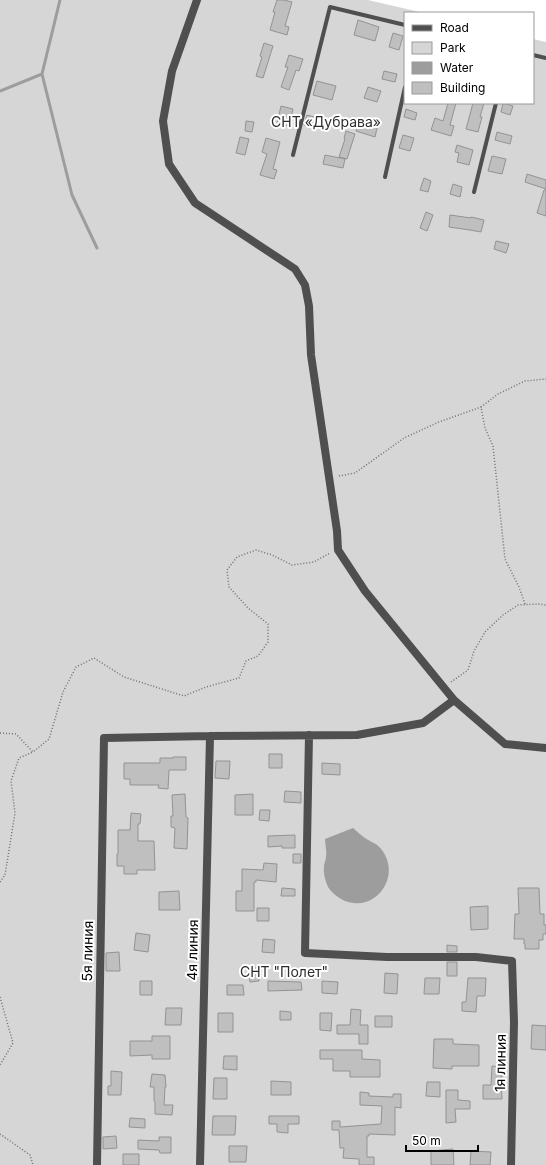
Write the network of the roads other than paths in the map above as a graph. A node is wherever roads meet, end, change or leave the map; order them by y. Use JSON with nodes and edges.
{"nodes":[{"id":1,"x":197,"y":0,"type":"edge"},
{"id":2,"x":404,"y":25,"type":"edge"},
{"id":3,"x":534,"y":55,"type":"edge"},
{"id":4,"x":546,"y":58,"type":"edge"},
{"id":5,"x":404,"y":92,"type":"edge"},
{"id":6,"x":496,"y":104,"type":"edge"},
{"id":7,"x":293,"y":155,"type":"dead end"},
{"id":8,"x":385,"y":177,"type":"dead end"},
{"id":9,"x":474,"y":192,"type":"dead end"},
{"id":10,"x":454,"y":700,"type":"junction"},
{"id":11,"x":309,"y":735,"type":"junction"},
{"id":12,"x":210,"y":736,"type":"junction"},
{"id":13,"x":543,"y":748,"type":"edge"},
{"id":14,"x":97,"y":1165,"type":"edge"},
{"id":15,"x":200,"y":1165,"type":"edge"},
{"id":16,"x":511,"y":1165,"type":"edge"}],
"edges":[{"from":1,"to":10,"type":"street"},
{"from":2,"to":7,"type":"lane"},
{"from":3,"to":4,"type":"lane"},
{"from":5,"to":8,"type":"lane"},
{"from":6,"to":9,"type":"lane"},
{"from":10,"to":11,"type":"street"},
{"from":10,"to":13,"type":"street"},
{"from":11,"to":12,"type":"street"},
{"from":11,"to":16,"type":"street","name":"1я линия"},
{"from":12,"to":14,"type":"street","name":"5я линия"},
{"from":12,"to":15,"type":"street","name":"4я линия"}]}
